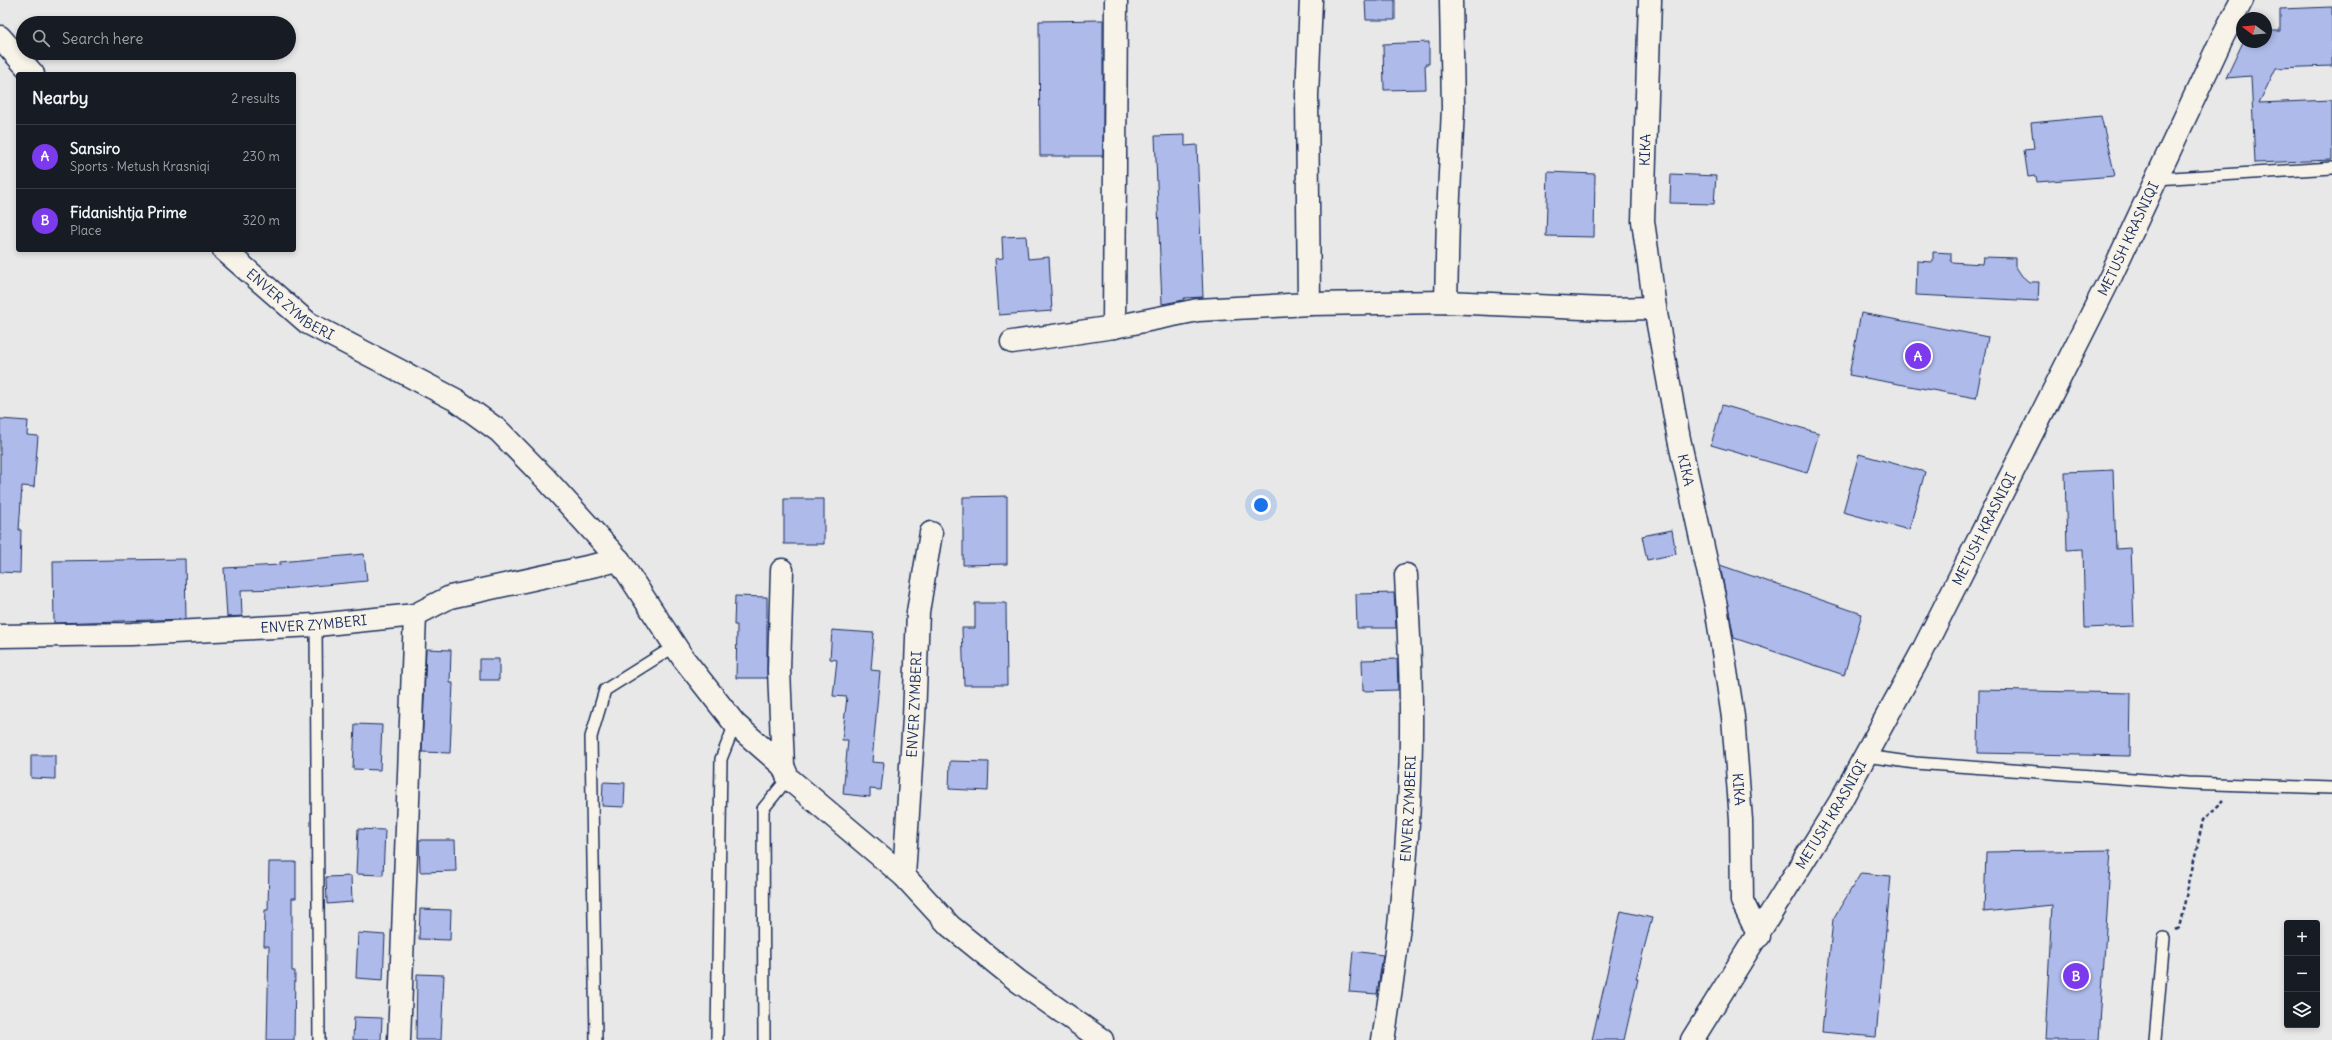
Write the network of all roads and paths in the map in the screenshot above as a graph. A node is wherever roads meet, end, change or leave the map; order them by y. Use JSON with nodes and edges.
{"nodes":[{"id":1,"x":1116,"y":0,"type":"edge"},
{"id":2,"x":1311,"y":0,"type":"edge"},
{"id":3,"x":1451,"y":0,"type":"edge"},
{"id":4,"x":1650,"y":0,"type":"edge"},
{"id":5,"x":2242,"y":0,"type":"edge"},
{"id":6,"x":0,"y":37,"type":"edge"},
{"id":7,"x":16,"y":55,"type":"edge"},
{"id":8,"x":21,"y":60,"type":"edge"},
{"id":9,"x":31,"y":72,"type":"edge"},
{"id":10,"x":2332,"y":168,"type":"edge"},
{"id":11,"x":2156,"y":179,"type":"junction"},
{"id":12,"x":226,"y":252,"type":"edge"},
{"id":13,"x":1446,"y":302,"type":"junction"},
{"id":14,"x":1309,"y":304,"type":"junction"},
{"id":15,"x":1655,"y":308,"type":"junction"},
{"id":16,"x":1114,"y":327,"type":"junction"},
{"id":17,"x":1012,"y":342,"type":"dead end"},
{"id":18,"x":931,"y":533,"type":"dead end"},
{"id":19,"x":618,"y":560,"type":"junction"},
{"id":20,"x":782,"y":570,"type":"dead end"},
{"id":21,"x":1406,"y":575,"type":"dead end"},
{"id":22,"x":414,"y":615,"type":"junction"},
{"id":23,"x":316,"y":625,"type":"junction"},
{"id":24,"x":0,"y":636,"type":"edge"},
{"id":25,"x":675,"y":646,"type":"junction"},
{"id":26,"x":735,"y":724,"type":"junction"},
{"id":27,"x":1866,"y":756,"type":"junction"},
{"id":28,"x":785,"y":772,"type":"junction"},
{"id":29,"x":2240,"y":785,"type":"junction"},
{"id":30,"x":2332,"y":788,"type":"edge"},
{"id":31,"x":904,"y":876,"type":"junction"},
{"id":32,"x":1759,"y":936,"type":"junction"},
{"id":33,"x":2164,"y":938,"type":"joint"},
{"id":34,"x":319,"y":1040,"type":"edge"},
{"id":35,"x":399,"y":1040,"type":"edge"},
{"id":36,"x":596,"y":1040,"type":"edge"},
{"id":37,"x":717,"y":1040,"type":"edge"},
{"id":38,"x":764,"y":1040,"type":"edge"},
{"id":39,"x":1102,"y":1040,"type":"edge"},
{"id":40,"x":1384,"y":1040,"type":"edge"},
{"id":41,"x":1692,"y":1040,"type":"edge"},
{"id":42,"x":2155,"y":1040,"type":"edge"}],
"edges":[{"from":1,"to":16,"type":"street"},
{"from":2,"to":14,"type":"street"},
{"from":3,"to":13,"type":"street"},
{"from":4,"to":15,"type":"street","name":"KIKA"},
{"from":5,"to":11,"type":"street","name":"METUSH KRASNIQI"},
{"from":6,"to":7,"type":"street"},
{"from":8,"to":9,"type":"street"},
{"from":10,"to":11,"type":"lane"},
{"from":11,"to":27,"type":"street","name":"METUSH KRASNIQI"},
{"from":12,"to":19,"type":"street","name":"ENVER ZYMBERI"},
{"from":13,"to":14,"type":"street"},
{"from":13,"to":15,"type":"street"},
{"from":14,"to":16,"type":"street"},
{"from":15,"to":32,"type":"street","name":"KIKA"},
{"from":16,"to":17,"type":"street"},
{"from":18,"to":31,"type":"street","name":"ENVER ZYMBERI"},
{"from":19,"to":22,"type":"street","name":"ENVER ZYMBERI"},
{"from":19,"to":25,"type":"street","name":"ENVER ZYMBERI"},
{"from":20,"to":28,"type":"street"},
{"from":21,"to":40,"type":"street","name":"ENVER ZYMBERI"},
{"from":22,"to":23,"type":"street","name":"ENVER ZYMBERI"},
{"from":22,"to":35,"type":"street"},
{"from":23,"to":24,"type":"street","name":"ENVER ZYMBERI"},
{"from":23,"to":34,"type":"lane"},
{"from":25,"to":26,"type":"street","name":"ENVER ZYMBERI"},
{"from":25,"to":36,"type":"lane"},
{"from":26,"to":28,"type":"street","name":"ENVER ZYMBERI"},
{"from":26,"to":37,"type":"lane"},
{"from":27,"to":29,"type":"lane"},
{"from":27,"to":32,"type":"street","name":"METUSH KRASNIQI"},
{"from":28,"to":31,"type":"street","name":"ENVER ZYMBERI"},
{"from":28,"to":38,"type":"lane"},
{"from":29,"to":30,"type":"lane"},
{"from":29,"to":33,"type":"path"},
{"from":31,"to":39,"type":"street","name":"ENVER ZYMBERI"},
{"from":32,"to":41,"type":"street","name":"METUSH KRASNIQI"},
{"from":33,"to":42,"type":"lane"}]}
